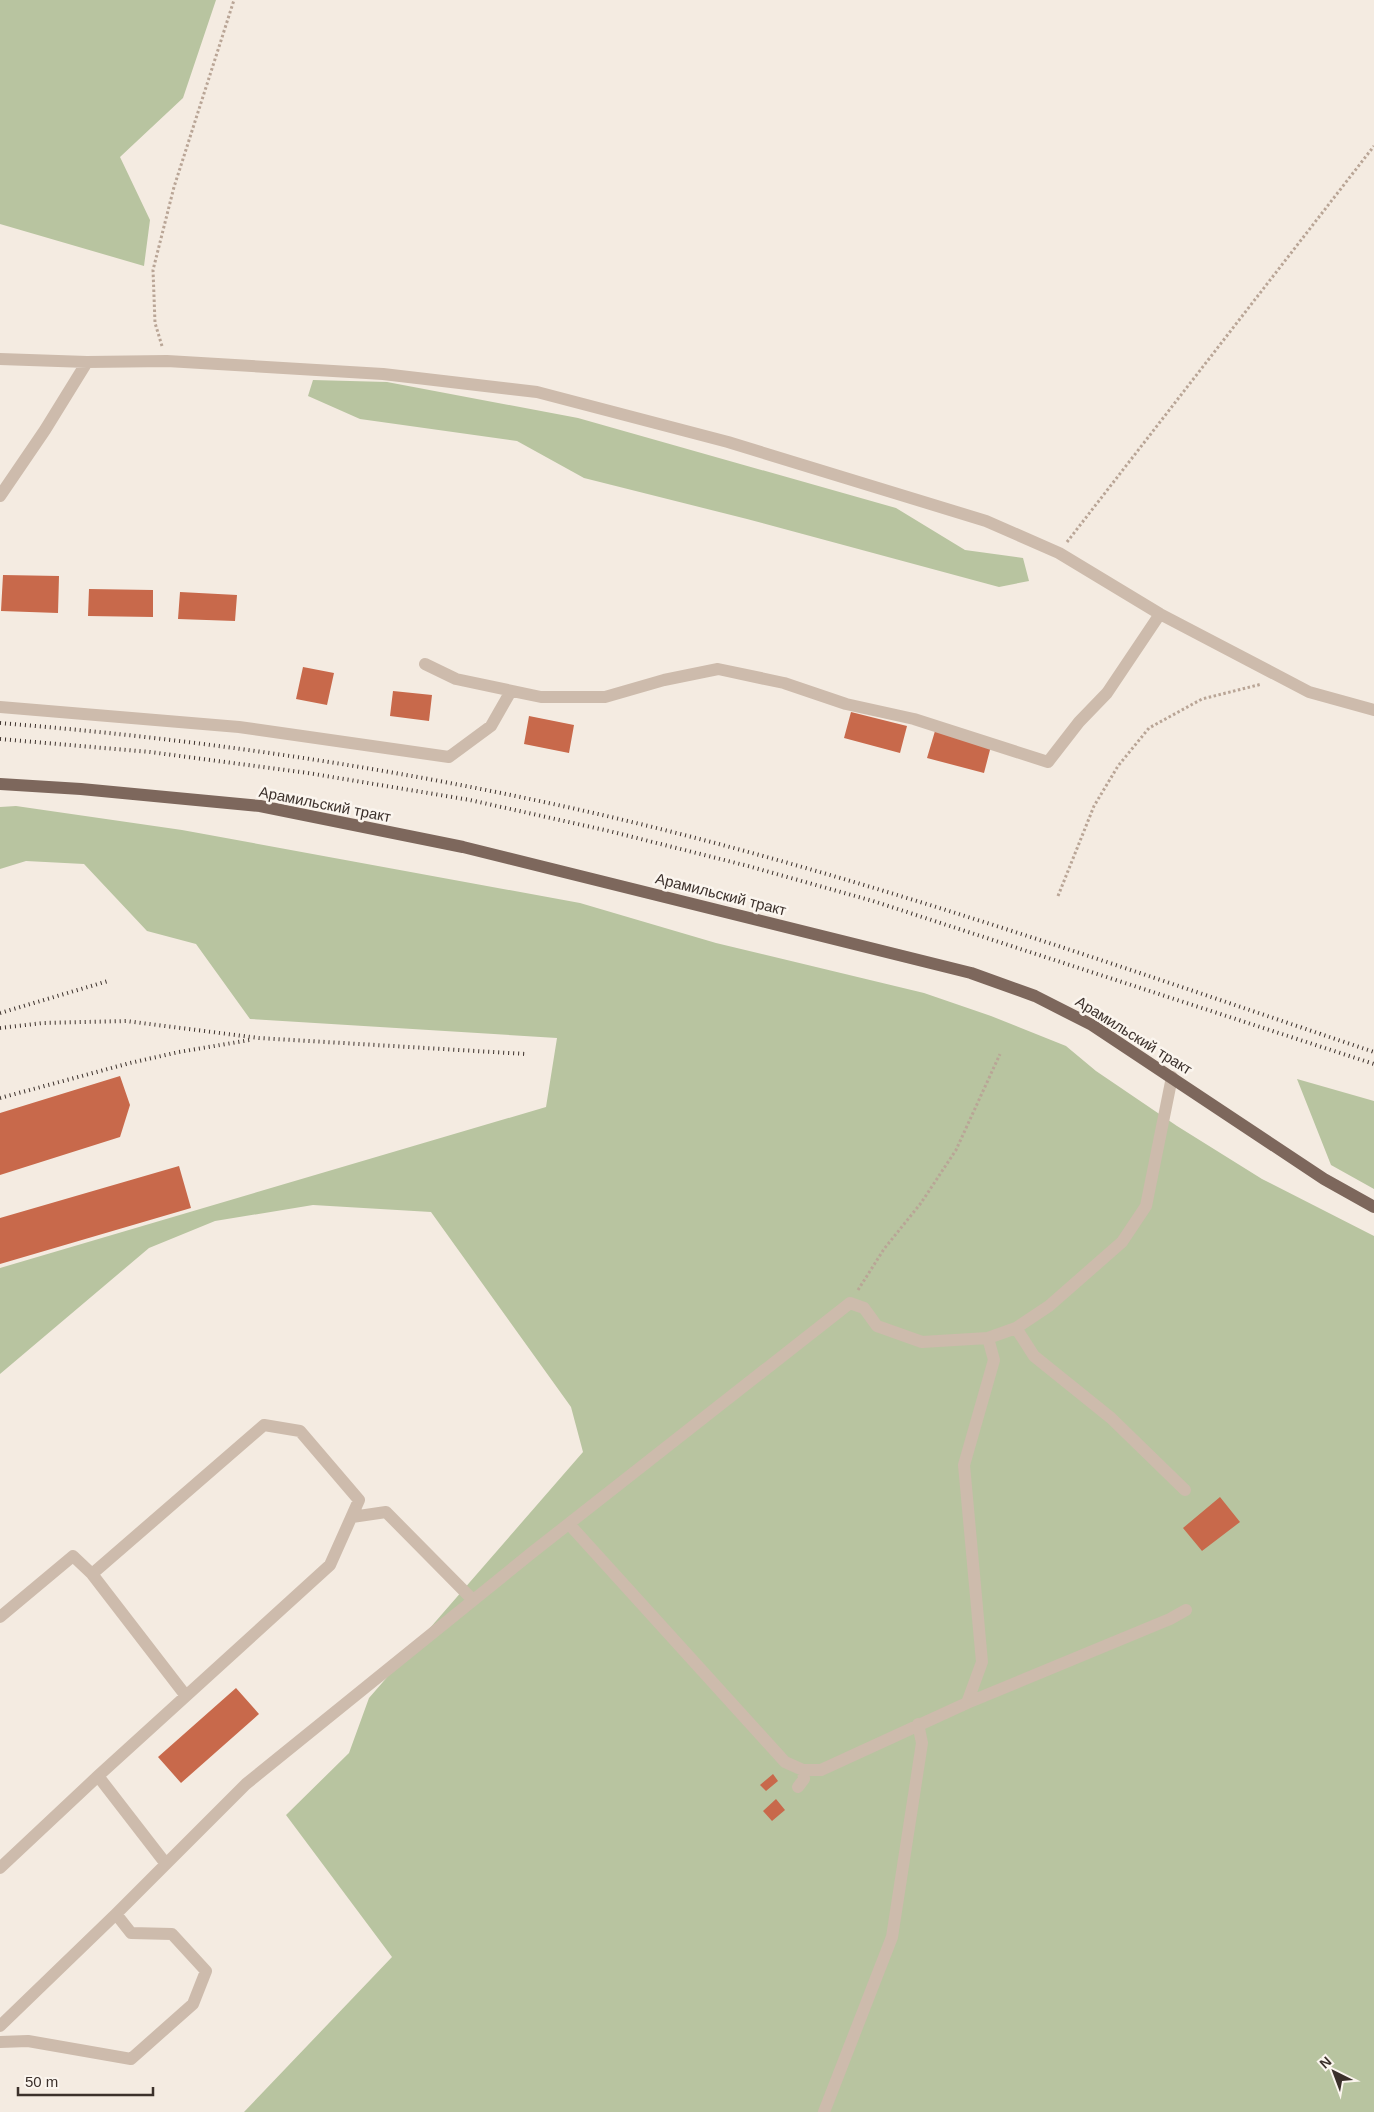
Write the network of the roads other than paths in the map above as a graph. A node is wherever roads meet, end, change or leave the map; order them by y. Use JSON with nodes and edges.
{"nodes":[{"id":1,"x":0,"y":358,"type":"edge"},
{"id":2,"x":87,"y":362,"type":"junction"},
{"id":3,"x":0,"y":496,"type":"edge"},
{"id":4,"x":1160,"y":614,"type":"junction"},
{"id":5,"x":425,"y":664,"type":"dead end"},
{"id":6,"x":510,"y":691,"type":"junction"},
{"id":7,"x":0,"y":707,"type":"edge"},
{"id":8,"x":1374,"y":710,"type":"edge"},
{"id":9,"x":0,"y":784,"type":"edge"},
{"id":10,"x":1172,"y":1077,"type":"junction"},
{"id":11,"x":1374,"y":1207,"type":"edge"},
{"id":12,"x":1016,"y":1328,"type":"junction"},
{"id":13,"x":988,"y":1338,"type":"junction"},
{"id":14,"x":1185,"y":1490,"type":"dead end"},
{"id":15,"x":352,"y":1517,"type":"junction"},
{"id":16,"x":569,"y":1524,"type":"junction"},
{"id":17,"x":92,"y":1574,"type":"junction"},
{"id":18,"x":473,"y":1600,"type":"junction"},
{"id":19,"x":1186,"y":1610,"type":"dead end"},
{"id":20,"x":0,"y":1617,"type":"edge"},
{"id":21,"x":186,"y":1696,"type":"junction"},
{"id":22,"x":967,"y":1703,"type":"junction"},
{"id":23,"x":918,"y":1724,"type":"junction"},
{"id":24,"x":803,"y":1770,"type":"junction"},
{"id":25,"x":98,"y":1776,"type":"junction"},
{"id":26,"x":798,"y":1787,"type":"dead end"},
{"id":27,"x":166,"y":1864,"type":"junction"},
{"id":28,"x":0,"y":1868,"type":"edge"},
{"id":29,"x":116,"y":1914,"type":"junction"},
{"id":30,"x":0,"y":2026,"type":"edge"},
{"id":31,"x":0,"y":2042,"type":"edge"},
{"id":32,"x":824,"y":2112,"type":"edge"}],
"edges":[{"from":1,"to":2,"type":"street"},
{"from":2,"to":3,"type":"street"},
{"from":2,"to":4,"type":"street"},
{"from":4,"to":6,"type":"street"},
{"from":4,"to":8,"type":"street"},
{"from":5,"to":6,"type":"street"},
{"from":6,"to":7,"type":"street"},
{"from":9,"to":10,"type":"main road","name":"Арамильский тракт"},
{"from":10,"to":11,"type":"main road","name":"Арамильский тракт"},
{"from":10,"to":12,"type":"street"},
{"from":12,"to":13,"type":"street"},
{"from":12,"to":14,"type":"street"},
{"from":13,"to":16,"type":"street"},
{"from":13,"to":22,"type":"street"},
{"from":15,"to":17,"type":"street"},
{"from":15,"to":18,"type":"street"},
{"from":15,"to":21,"type":"street"},
{"from":16,"to":18,"type":"street"},
{"from":16,"to":24,"type":"street"},
{"from":17,"to":20,"type":"street"},
{"from":17,"to":21,"type":"street"},
{"from":18,"to":27,"type":"street"},
{"from":19,"to":22,"type":"street"},
{"from":21,"to":25,"type":"street"},
{"from":22,"to":23,"type":"street"},
{"from":23,"to":24,"type":"street"},
{"from":23,"to":32,"type":"street"},
{"from":24,"to":26,"type":"street"},
{"from":25,"to":27,"type":"street"},
{"from":25,"to":28,"type":"street"},
{"from":27,"to":29,"type":"street"},
{"from":29,"to":30,"type":"street"},
{"from":29,"to":31,"type":"street"}]}
